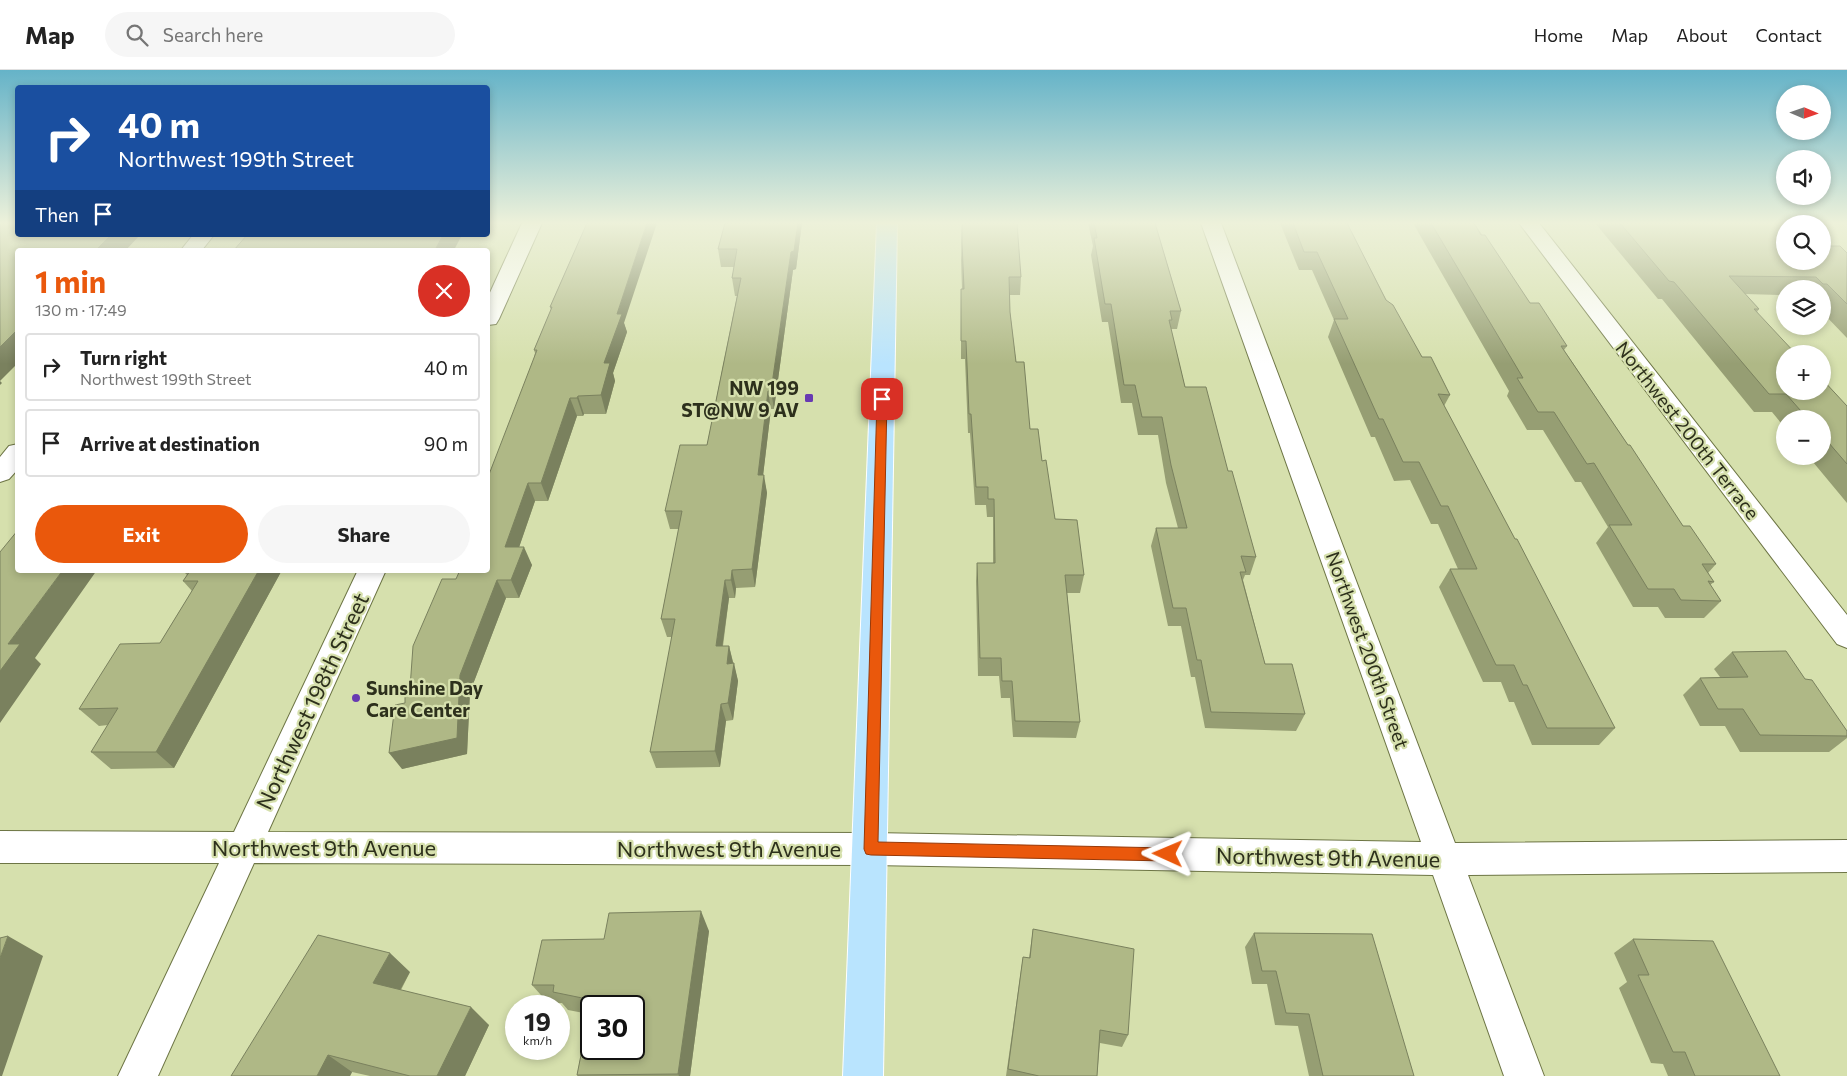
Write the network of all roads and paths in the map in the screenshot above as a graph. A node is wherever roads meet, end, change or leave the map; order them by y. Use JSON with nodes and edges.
{"nodes":[{"id":1,"x":510,"y":270,"type":"edge"},
{"id":2,"x":886,"y":270,"type":"edge"},
{"id":3,"x":1228,"y":270,"type":"edge"},
{"id":4,"x":1565,"y":270,"type":"edge"},
{"id":5,"x":490,"y":315,"type":"edge"},
{"id":6,"x":15,"y":456,"type":"edge"},
{"id":7,"x":0,"y":473,"type":"edge"},
{"id":8,"x":371,"y":573,"type":"edge"},
{"id":9,"x":1847,"y":636,"type":"edge"},
{"id":10,"x":245,"y":846,"type":"junction"},
{"id":11,"x":0,"y":847,"type":"edge"},
{"id":12,"x":871,"y":849,"type":"junction"},
{"id":13,"x":1847,"y":856,"type":"edge"},
{"id":14,"x":1444,"y":859,"type":"junction"},
{"id":15,"x":138,"y":1076,"type":"edge"},
{"id":16,"x":863,"y":1076,"type":"edge"},
{"id":17,"x":1524,"y":1076,"type":"edge"}],
"edges":[{"from":1,"to":5,"type":"street"},
{"from":2,"to":12,"type":"main road"},
{"from":3,"to":14,"type":"street","name":"Northwest 200th Street"},
{"from":4,"to":9,"type":"street","name":"Northwest 200th Terrace"},
{"from":6,"to":7,"type":"street"},
{"from":8,"to":10,"type":"street","name":"Northwest 198th Street"},
{"from":10,"to":11,"type":"street","name":"Northwest 9th Avenue"},
{"from":10,"to":12,"type":"street","name":"Northwest 9th Avenue"},
{"from":10,"to":15,"type":"street","name":"Northwest 198th Street"},
{"from":12,"to":14,"type":"street","name":"Northwest 9th Avenue"},
{"from":12,"to":16,"type":"main road"},
{"from":13,"to":14,"type":"street","name":"Northwest 9th Avenue"},
{"from":14,"to":17,"type":"street","name":"Northwest 200th Street"}]}
